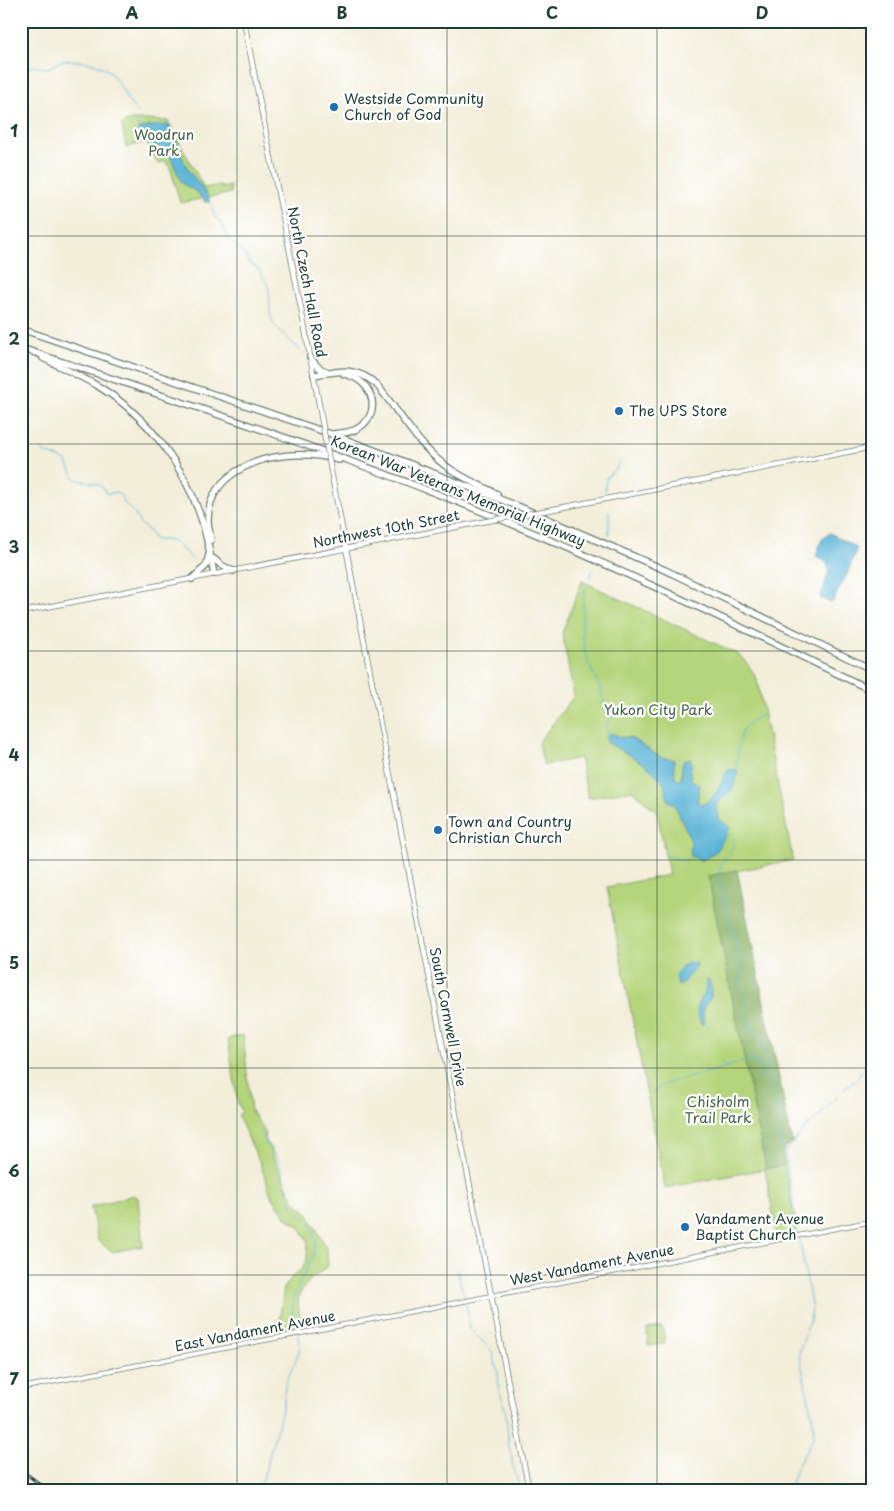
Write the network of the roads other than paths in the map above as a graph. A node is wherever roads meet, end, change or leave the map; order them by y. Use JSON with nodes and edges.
{"nodes":[{"id":1,"x":244,"y":21,"type":"edge"},
{"id":2,"x":21,"y":328,"type":"edge"},
{"id":3,"x":21,"y":348,"type":"edge"},
{"id":4,"x":310,"y":357,"type":"junction"},
{"id":5,"x":331,"y":372,"type":"junction"},
{"id":6,"x":314,"y":377,"type":"junction"},
{"id":7,"x":330,"y":434,"type":"junction"},
{"id":8,"x":873,"y":448,"type":"edge"},
{"id":9,"x":358,"y":464,"type":"junction"},
{"id":10,"x":520,"y":507,"type":"junction"},
{"id":11,"x":346,"y":548,"type":"junction"},
{"id":12,"x":210,"y":553,"type":"junction"},
{"id":13,"x":214,"y":559,"type":"junction"},
{"id":14,"x":233,"y":571,"type":"junction"},
{"id":15,"x":216,"y":574,"type":"junction"},
{"id":16,"x":192,"y":579,"type":"junction"},
{"id":17,"x":21,"y":612,"type":"edge"},
{"id":18,"x":873,"y":670,"type":"edge"},
{"id":19,"x":873,"y":691,"type":"edge"},
{"id":20,"x":873,"y":1221,"type":"edge"},
{"id":21,"x":492,"y":1296,"type":"junction"},
{"id":22,"x":21,"y":1388,"type":"edge"},
{"id":23,"x":529,"y":1490,"type":"edge"}],
"edges":[{"from":1,"to":4,"type":"main road","name":"North Czech Hall Road"},
{"from":2,"to":7,"type":"highway","name":"Korean War Veterans Memorial Highway"},
{"from":3,"to":9,"type":"highway","name":"Korean War Veterans Memorial Highway"},
{"from":3,"to":12,"type":"highway"},
{"from":4,"to":5,"type":"highway"},
{"from":4,"to":6,"type":"main road","name":"North Czech Hall Road"},
{"from":5,"to":6,"type":"highway"},
{"from":5,"to":10,"type":"highway"},
{"from":6,"to":7,"type":"highway"},
{"from":6,"to":11,"type":"main road","name":"North Czech Hall Road","bridge":true},
{"from":7,"to":10,"type":"highway","name":"Korean War Veterans Memorial Highway"},
{"from":8,"to":11,"type":"main road","name":"Northwest 10th Street","bridge":true},
{"from":9,"to":13,"type":"highway"},
{"from":9,"to":19,"type":"highway","name":"Korean War Veterans Memorial Highway"},
{"from":10,"to":18,"type":"highway","name":"Korean War Veterans Memorial Highway"},
{"from":11,"to":14,"type":"main road","name":"Northwest 10th Street"},
{"from":11,"to":21,"type":"main road","name":"South Cornwell Drive"},
{"from":12,"to":15,"type":"highway"},
{"from":12,"to":16,"type":"highway"},
{"from":13,"to":14,"type":"highway"},
{"from":13,"to":15,"type":"highway"},
{"from":14,"to":15,"type":"main road","name":"Northwest 10th Street"},
{"from":15,"to":16,"type":"main road","name":"Northwest 10th Street"},
{"from":16,"to":17,"type":"main road","name":"Northwest 10th Street"},
{"from":20,"to":21,"type":"street","name":"West Vandament Avenue"},
{"from":21,"to":22,"type":"street","name":"East Vandament Avenue"},
{"from":21,"to":23,"type":"main road","name":"South Cornwell Drive"}]}
